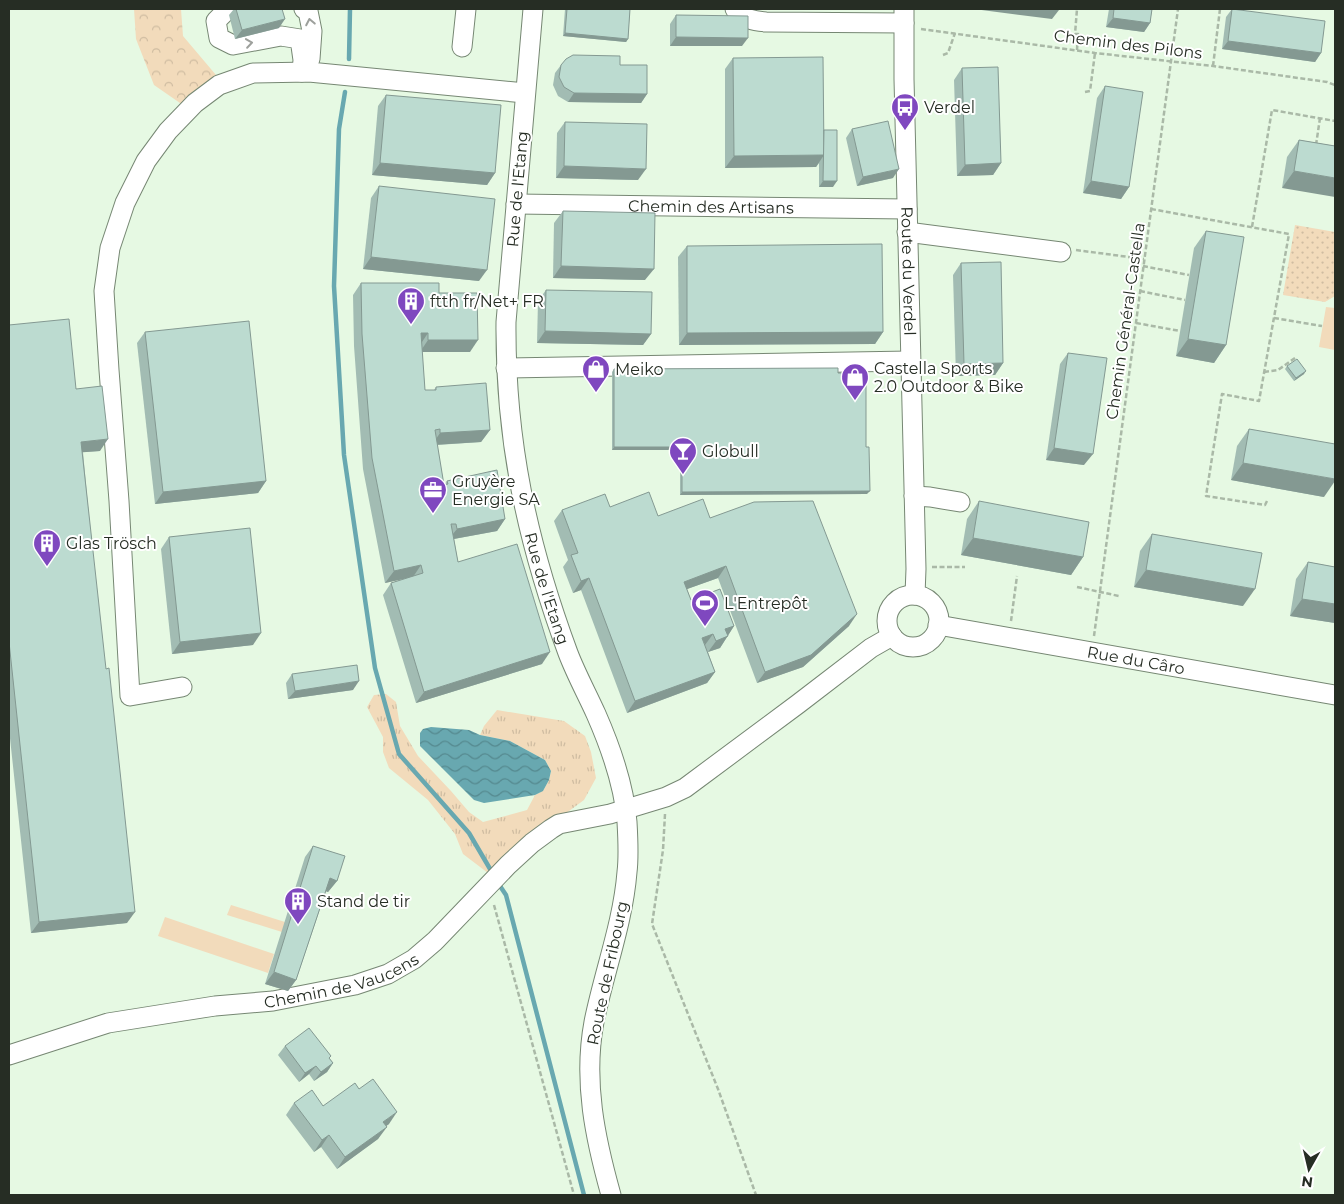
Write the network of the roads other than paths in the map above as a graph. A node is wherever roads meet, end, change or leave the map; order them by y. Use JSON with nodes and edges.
{"nodes":[{"id":1,"x":228,"y":9,"type":"edge"},
{"id":2,"x":304,"y":9,"type":"edge"},
{"id":3,"x":466,"y":9,"type":"edge"},
{"id":4,"x":532,"y":9,"type":"edge"},
{"id":5,"x":735,"y":9,"type":"edge"},
{"id":6,"x":908,"y":20,"type":"edge"},
{"id":7,"x":462,"y":47,"type":"dead end"},
{"id":8,"x":306,"y":72,"type":"junction"},
{"id":9,"x":525,"y":93,"type":"junction"},
{"id":10,"x":516,"y":204,"type":"junction"},
{"id":11,"x":907,"y":209,"type":"junction"},
{"id":12,"x":908,"y":232,"type":"junction"},
{"id":13,"x":1066,"y":250,"type":"road end"},
{"id":14,"x":910,"y":361,"type":"junction"},
{"id":15,"x":506,"y":368,"type":"junction"},
{"id":16,"x":914,"y":496,"type":"junction"},
{"id":17,"x":960,"y":502,"type":"dead end"},
{"id":18,"x":915,"y":595,"type":"junction"},
{"id":19,"x":938,"y":625,"type":"junction"},
{"id":20,"x":892,"y":636,"type":"junction"},
{"id":21,"x":182,"y":687,"type":"dead end"},
{"id":22,"x":1335,"y":695,"type":"edge"},
{"id":23,"x":625,"y":810,"type":"junction"},
{"id":24,"x":9,"y":1055,"type":"edge"},
{"id":25,"x":611,"y":1195,"type":"edge"}],
"edges":[{"from":1,"to":8,"type":"street","one_way":true},
{"from":8,"to":2,"type":"street","one_way":true},
{"from":3,"to":7,"type":"street"},
{"from":4,"to":9,"type":"street","name":"Rue de l'Etang"},
{"from":5,"to":6,"type":"street"},
{"from":6,"to":11,"type":"street","name":"Route du Verdel"},
{"from":8,"to":9,"type":"street"},
{"from":8,"to":21,"type":"street"},
{"from":9,"to":10,"type":"street","name":"Rue de l'Etang"},
{"from":10,"to":11,"type":"street","name":"Chemin des Artisans"},
{"from":10,"to":15,"type":"street","name":"Rue de l'Etang"},
{"from":11,"to":12,"type":"street","name":"Route du Verdel"},
{"from":12,"to":13,"type":"street"},
{"from":12,"to":14,"type":"street","name":"Route du Verdel"},
{"from":14,"to":15,"type":"street"},
{"from":14,"to":16,"type":"street","name":"Route du Verdel"},
{"from":15,"to":23,"type":"street","name":"Rue de l'Etang"},
{"from":16,"to":17,"type":"street"},
{"from":16,"to":18,"type":"street","name":"Route du Verdel"},
{"from":18,"to":19,"type":"street"},
{"from":18,"to":20,"type":"street"},
{"from":19,"to":20,"type":"street"},
{"from":19,"to":22,"type":"street","name":"Rue du Câro"},
{"from":20,"to":23,"type":"street"},
{"from":23,"to":24,"type":"street","name":"Chemin de Vaucens"},
{"from":23,"to":25,"type":"street","name":"Route de Fribourg"}]}
